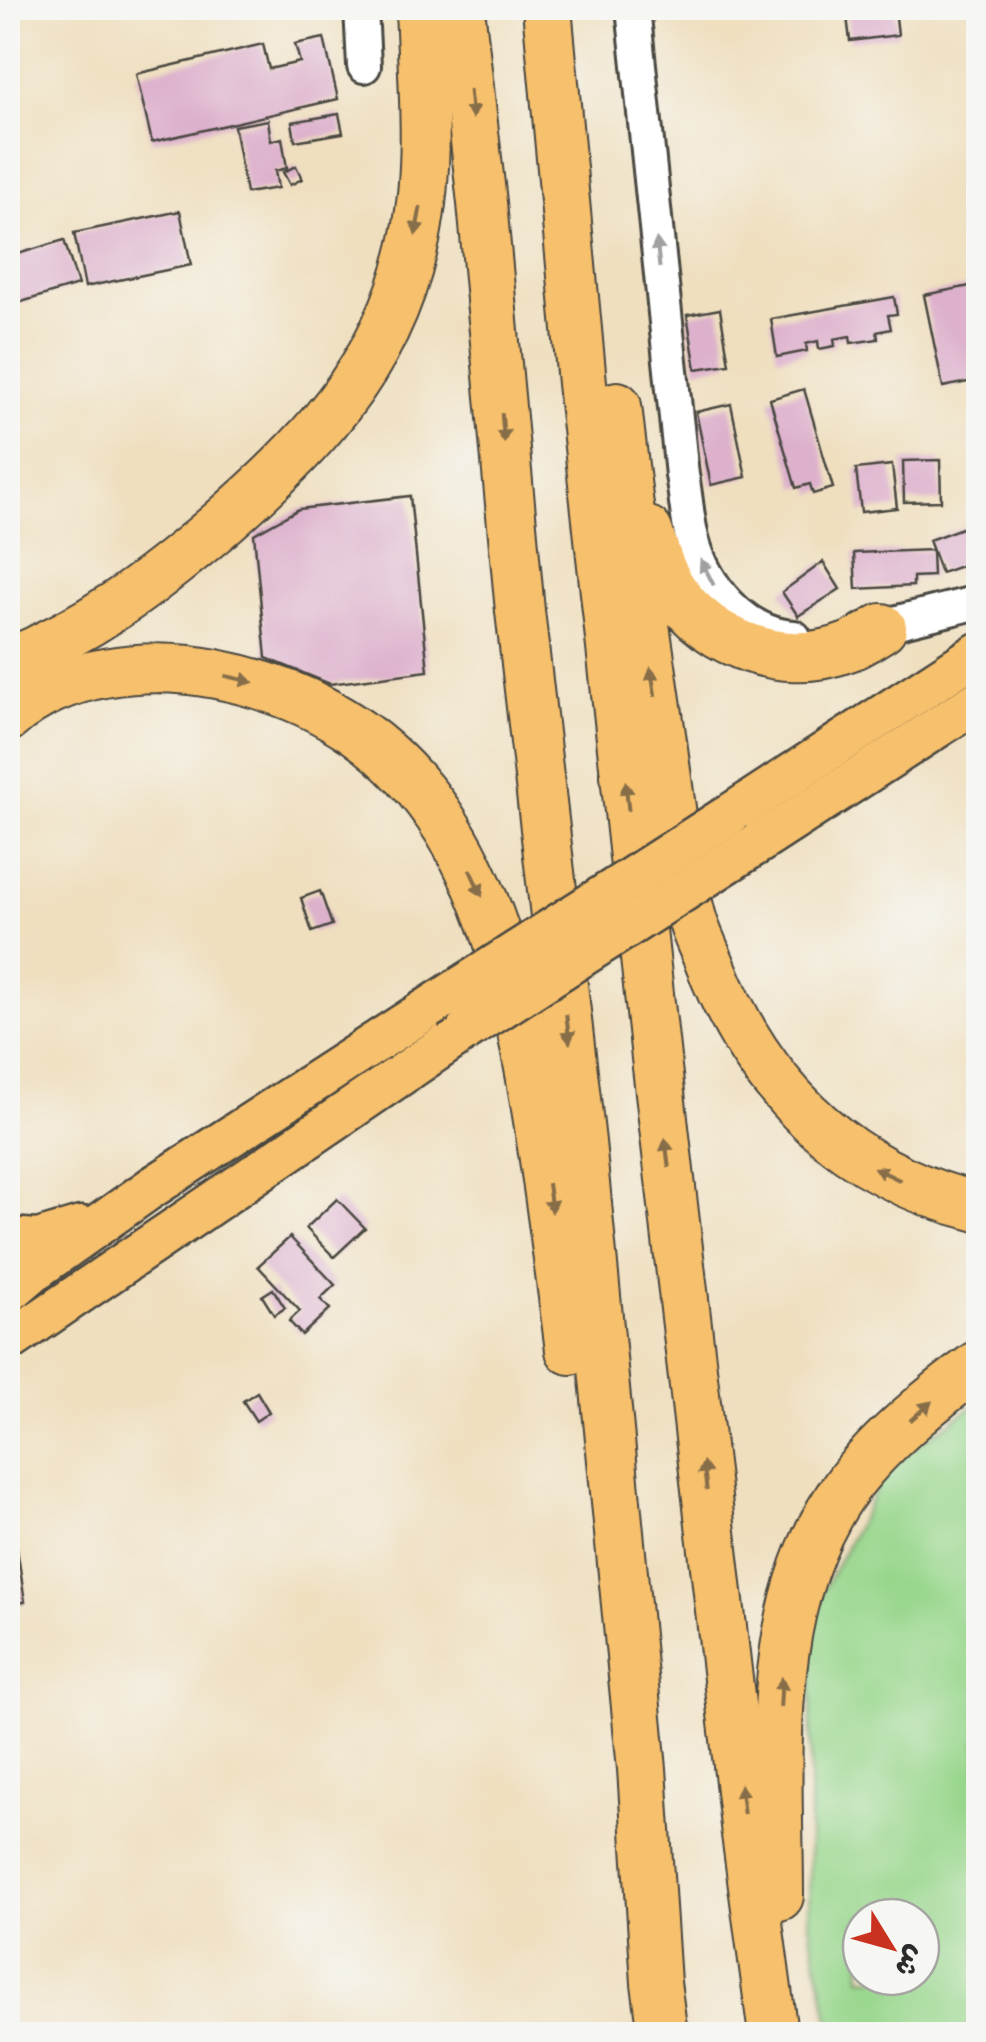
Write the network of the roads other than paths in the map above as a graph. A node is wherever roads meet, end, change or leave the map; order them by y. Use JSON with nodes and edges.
{"nodes":[{"id":1,"x":360,"y":8,"type":"edge"},
{"id":2,"x":420,"y":8,"type":"edge"},
{"id":3,"x":460,"y":8,"type":"edge"},
{"id":4,"x":547,"y":8,"type":"edge"},
{"id":5,"x":632,"y":8,"type":"edge"},
{"id":6,"x":364,"y":66,"type":"dead end"},
{"id":7,"x":560,"y":133,"type":"junction"},
{"id":8,"x":624,"y":466,"type":"junction"},
{"id":9,"x":978,"y":602,"type":"edge"},
{"id":10,"x":882,"y":628,"type":"junction"},
{"id":11,"x":978,"y":653,"type":"edge"},
{"id":12,"x":8,"y":663,"type":"edge"},
{"id":13,"x":978,"y":701,"type":"edge"},
{"id":14,"x":8,"y":718,"type":"edge"},
{"id":15,"x":978,"y":1207,"type":"edge"},
{"id":16,"x":108,"y":1218,"type":"junction"},
{"id":17,"x":8,"y":1238,"type":"edge"},
{"id":18,"x":8,"y":1293,"type":"edge"},
{"id":19,"x":8,"y":1342,"type":"edge"},
{"id":20,"x":978,"y":1365,"type":"edge"},
{"id":21,"x":656,"y":1983,"type":"junction"},
{"id":22,"x":662,"y":2034,"type":"edge"},
{"id":23,"x":773,"y":2034,"type":"edge"},
{"id":24,"x":781,"y":2034,"type":"edge"}],
"edges":[{"from":1,"to":6,"type":"street"},
{"from":2,"to":12,"type":"highway","one_way":true},
{"from":3,"to":21,"type":"highway","one_way":true},
{"from":4,"to":7,"type":"highway"},
{"from":10,"to":5,"type":"street","one_way":true},
{"from":7,"to":8,"type":"highway"},
{"from":23,"to":7,"type":"highway","one_way":true},
{"from":8,"to":10,"type":"highway"},
{"from":15,"to":8,"type":"highway","one_way":true},
{"from":9,"to":10,"type":"street"},
{"from":11,"to":16,"type":"main road","bridge":true},
{"from":13,"to":19,"type":"main road","bridge":true},
{"from":14,"to":21,"type":"highway","one_way":true},
{"from":16,"to":17,"type":"main road"},
{"from":16,"to":18,"type":"main road"},
{"from":24,"to":20,"type":"highway","one_way":true},
{"from":21,"to":22,"type":"highway"}]}
